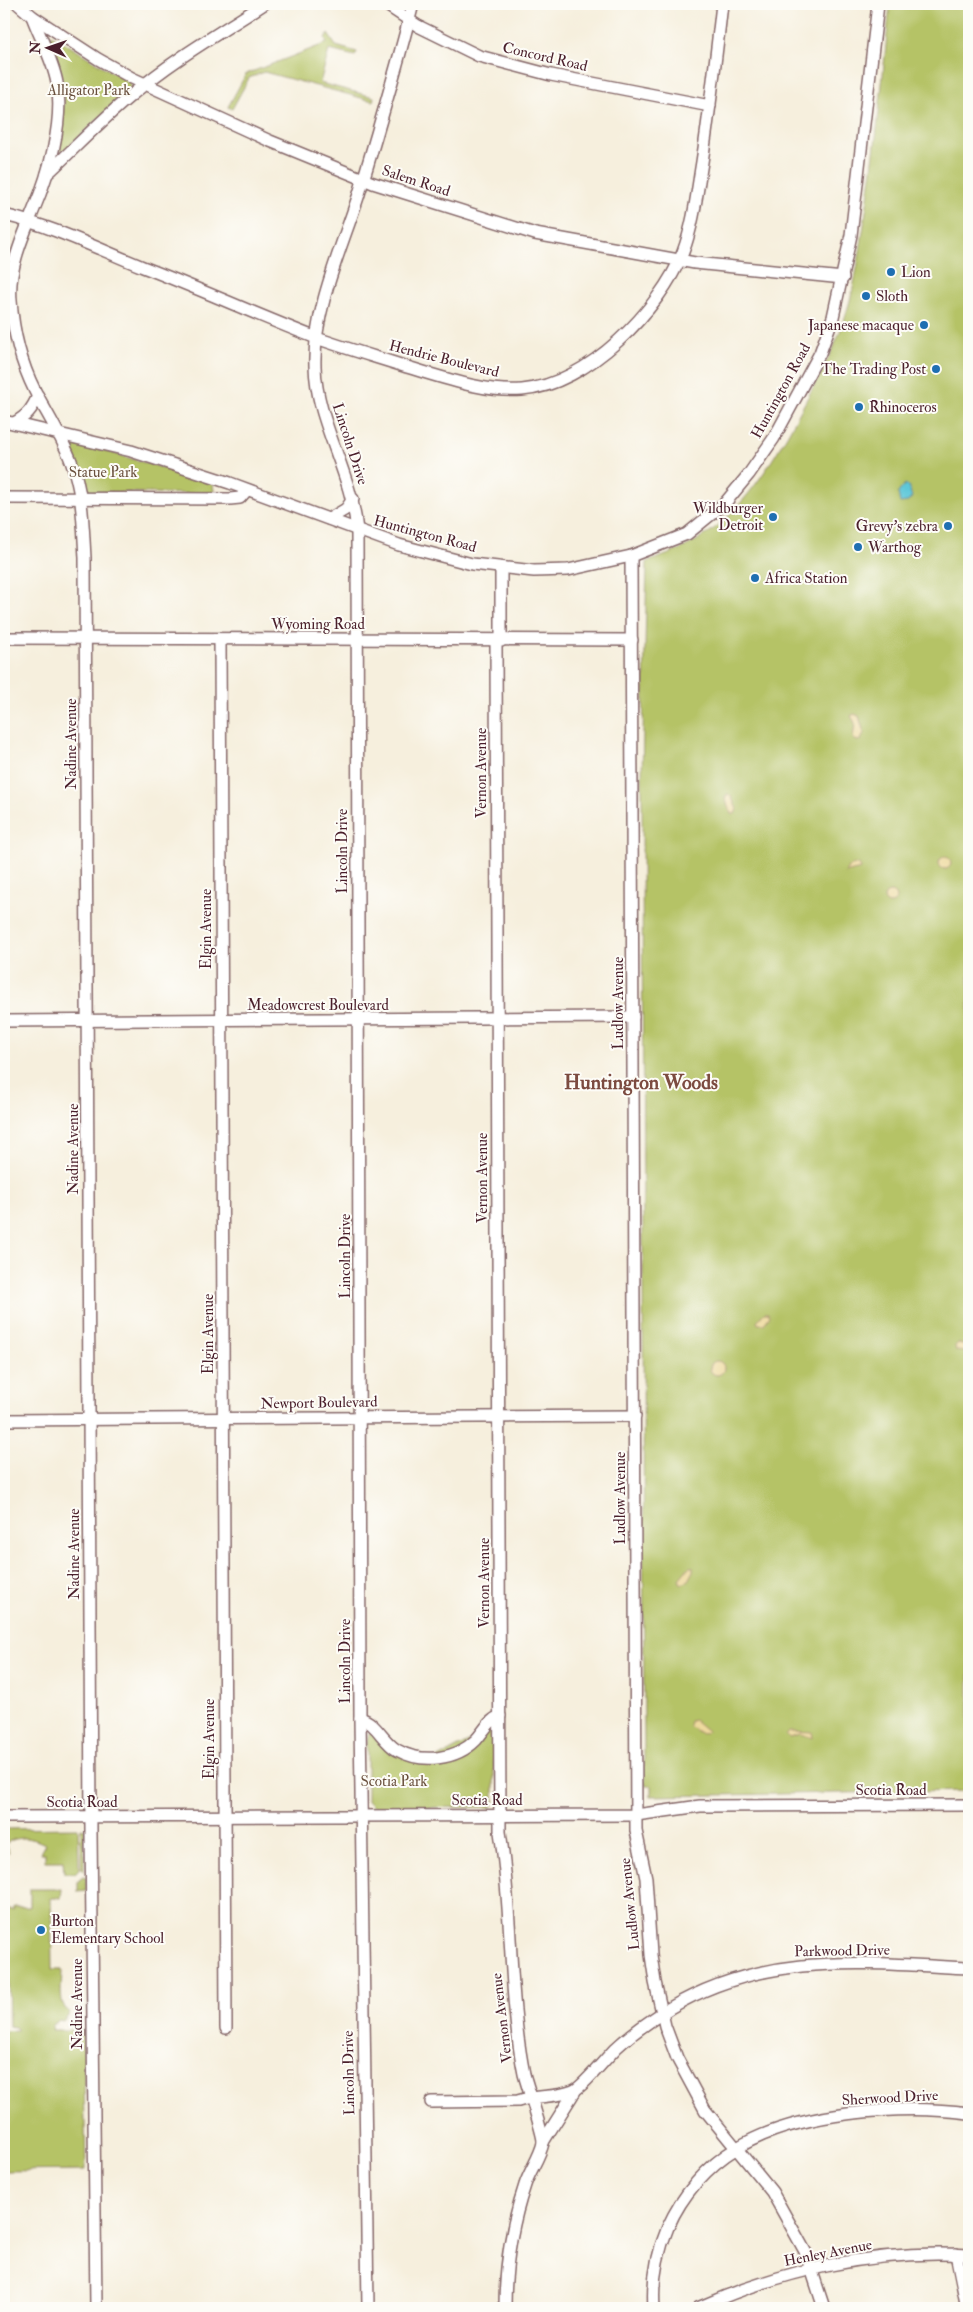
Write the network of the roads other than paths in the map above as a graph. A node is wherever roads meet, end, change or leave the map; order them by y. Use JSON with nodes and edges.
{"nodes":[{"id":1,"x":18,"y":4,"type":"edge"},
{"id":2,"x":264,"y":4,"type":"edge"},
{"id":3,"x":385,"y":4,"type":"edge"},
{"id":4,"x":413,"y":4,"type":"edge"},
{"id":5,"x":722,"y":4,"type":"edge"},
{"id":6,"x":878,"y":4,"type":"edge"},
{"id":7,"x":32,"y":16,"type":"junction"},
{"id":8,"x":408,"y":21,"type":"junction"},
{"id":9,"x":146,"y":83,"type":"junction"},
{"id":10,"x":710,"y":106,"type":"junction"},
{"id":11,"x":47,"y":174,"type":"junction"},
{"id":12,"x":363,"y":179,"type":"junction"},
{"id":13,"x":4,"y":215,"type":"edge"},
{"id":14,"x":29,"y":221,"type":"junction"},
{"id":15,"x":679,"y":261,"type":"junction"},
{"id":16,"x":843,"y":278,"type":"junction"},
{"id":17,"x":316,"y":338,"type":"junction"},
{"id":18,"x":38,"y":396,"type":"junction"},
{"id":19,"x":9,"y":422,"type":"edge"},
{"id":20,"x":58,"y":434,"type":"junction"},
{"id":21,"x":221,"y":480,"type":"junction"},
{"id":22,"x":247,"y":490,"type":"junction"},
{"id":23,"x":4,"y":498,"type":"edge"},
{"id":24,"x":81,"y":498,"type":"junction"},
{"id":25,"x":216,"y":499,"type":"junction"},
{"id":26,"x":353,"y":499,"type":"junction"},
{"id":27,"x":329,"y":518,"type":"junction"},
{"id":28,"x":357,"y":530,"type":"junction"},
{"id":29,"x":631,"y":556,"type":"junction"},
{"id":30,"x":501,"y":568,"type":"junction"},
{"id":31,"x":4,"y":638,"type":"edge"},
{"id":32,"x":86,"y":638,"type":"junction"},
{"id":33,"x":357,"y":639,"type":"junction"},
{"id":34,"x":220,"y":640,"type":"junction"},
{"id":35,"x":632,"y":640,"type":"junction"},
{"id":36,"x":498,"y":641,"type":"junction"},
{"id":37,"x":634,"y":1017,"type":"junction"},
{"id":38,"x":497,"y":1018,"type":"junction"},
{"id":39,"x":358,"y":1019,"type":"junction"},
{"id":40,"x":221,"y":1020,"type":"junction"},
{"id":41,"x":88,"y":1021,"type":"junction"},
{"id":42,"x":4,"y":1022,"type":"edge"},
{"id":43,"x":635,"y":1416,"type":"junction"},
{"id":44,"x":499,"y":1417,"type":"junction"},
{"id":45,"x":360,"y":1418,"type":"junction"},
{"id":46,"x":223,"y":1419,"type":"junction"},
{"id":47,"x":4,"y":1420,"type":"edge"},
{"id":48,"x":88,"y":1420,"type":"junction"},
{"id":49,"x":500,"y":1716,"type":"junction"},
{"id":50,"x":360,"y":1718,"type":"junction"},
{"id":51,"x":969,"y":1805,"type":"edge"},
{"id":52,"x":361,"y":1815,"type":"junction"},
{"id":53,"x":500,"y":1815,"type":"junction"},
{"id":54,"x":636,"y":1815,"type":"junction"},
{"id":55,"x":225,"y":1816,"type":"junction"},
{"id":56,"x":4,"y":1817,"type":"edge"},
{"id":57,"x":91,"y":1817,"type":"junction"},
{"id":58,"x":969,"y":1968,"type":"edge"},
{"id":59,"x":662,"y":2014,"type":"junction"},
{"id":60,"x":226,"y":2028,"type":"dead end"},
{"id":61,"x":575,"y":2091,"type":"junction"},
{"id":62,"x":530,"y":2097,"type":"junction"},
{"id":63,"x":431,"y":2102,"type":"dead end"},
{"id":64,"x":969,"y":2113,"type":"edge"},
{"id":65,"x":543,"y":2142,"type":"junction"},
{"id":66,"x":736,"y":2148,"type":"junction"},
{"id":67,"x":956,"y":2254,"type":"junction"},
{"id":68,"x":969,"y":2255,"type":"edge"},
{"id":69,"x":812,"y":2269,"type":"junction"},
{"id":70,"x":96,"y":2308,"type":"edge"},
{"id":71,"x":368,"y":2308,"type":"edge"},
{"id":72,"x":505,"y":2308,"type":"edge"},
{"id":73,"x":654,"y":2308,"type":"edge"},
{"id":74,"x":698,"y":2308,"type":"edge"},
{"id":75,"x":824,"y":2308,"type":"edge"},
{"id":76,"x":967,"y":2308,"type":"edge"}],
"edges":[{"from":1,"to":7,"type":"street","name":"Salem Road"},
{"from":2,"to":9,"type":"street"},
{"from":3,"to":8,"type":"street","name":"Concord Road"},
{"from":4,"to":8,"type":"street","name":"Lincoln Drive"},
{"from":5,"to":10,"type":"street","name":"Hendrie Boulevard"},
{"from":6,"to":16,"type":"street","name":"Huntington Road"},
{"from":7,"to":9,"type":"street","name":"Salem Road"},
{"from":7,"to":11,"type":"street","name":"Nadine Avenue"},
{"from":8,"to":10,"type":"street","name":"Concord Road"},
{"from":8,"to":12,"type":"street","name":"Lincoln Drive"},
{"from":9,"to":11,"type":"street"},
{"from":9,"to":12,"type":"street","name":"Salem Road"},
{"from":10,"to":15,"type":"street","name":"Hendrie Boulevard"},
{"from":11,"to":14,"type":"street","name":"Nadine Avenue"},
{"from":12,"to":15,"type":"street","name":"Salem Road"},
{"from":12,"to":17,"type":"street","name":"Lincoln Drive"},
{"from":13,"to":14,"type":"street","name":"Hendrie Boulevard"},
{"from":14,"to":17,"type":"street","name":"Hendrie Boulevard"},
{"from":14,"to":18,"type":"street","name":"Nadine Avenue"},
{"from":15,"to":16,"type":"street","name":"Salem Road"},
{"from":15,"to":17,"type":"street","name":"Hendrie Boulevard"},
{"from":16,"to":29,"type":"street","name":"Huntington Road"},
{"from":17,"to":26,"type":"street","name":"Lincoln Drive"},
{"from":18,"to":19,"type":"street"},
{"from":18,"to":20,"type":"street","name":"Nadine Avenue"},
{"from":19,"to":20,"type":"street","name":"Huntington Road"},
{"from":20,"to":21,"type":"street","name":"Huntington Road"},
{"from":20,"to":24,"type":"street","name":"Nadine Avenue"},
{"from":21,"to":22,"type":"street","name":"Huntington Road"},
{"from":21,"to":25,"type":"street"},
{"from":22,"to":25,"type":"street"},
{"from":22,"to":27,"type":"street","name":"Huntington Road"},
{"from":23,"to":24,"type":"street"},
{"from":24,"to":25,"type":"street"},
{"from":24,"to":32,"type":"street","name":"Nadine Avenue"},
{"from":26,"to":27,"type":"street"},
{"from":26,"to":28,"type":"street","name":"Lincoln Drive"},
{"from":27,"to":28,"type":"street","name":"Huntington Road"},
{"from":28,"to":30,"type":"street","name":"Huntington Road"},
{"from":28,"to":33,"type":"street","name":"Lincoln Drive"},
{"from":29,"to":30,"type":"street","name":"Huntington Road"},
{"from":29,"to":35,"type":"street","name":"Ludlow Avenue"},
{"from":30,"to":36,"type":"street","name":"Vernon Avenue"},
{"from":31,"to":32,"type":"street","name":"Wyoming Road"},
{"from":32,"to":34,"type":"street","name":"Wyoming Road"},
{"from":32,"to":41,"type":"street","name":"Nadine Avenue"},
{"from":33,"to":34,"type":"street","name":"Wyoming Road"},
{"from":33,"to":36,"type":"street","name":"Wyoming Road"},
{"from":33,"to":39,"type":"street","name":"Lincoln Drive"},
{"from":34,"to":40,"type":"street","name":"Elgin Avenue"},
{"from":35,"to":36,"type":"street","name":"Wyoming Road"},
{"from":35,"to":37,"type":"street","name":"Ludlow Avenue"},
{"from":36,"to":38,"type":"street","name":"Vernon Avenue"},
{"from":37,"to":38,"type":"street","name":"Meadowcrest Boulevard"},
{"from":37,"to":43,"type":"street","name":"Ludlow Avenue"},
{"from":38,"to":39,"type":"street","name":"Meadowcrest Boulevard"},
{"from":38,"to":44,"type":"street","name":"Vernon Avenue"},
{"from":39,"to":40,"type":"street","name":"Meadowcrest Boulevard"},
{"from":39,"to":45,"type":"street","name":"Lincoln Drive"},
{"from":40,"to":41,"type":"street","name":"Meadowcrest Boulevard"},
{"from":40,"to":46,"type":"street","name":"Elgin Avenue"},
{"from":41,"to":42,"type":"street","name":"Meadowcrest Boulevard"},
{"from":41,"to":48,"type":"street","name":"Nadine Avenue"},
{"from":43,"to":44,"type":"street","name":"Newport Boulevard"},
{"from":43,"to":54,"type":"street","name":"Ludlow Avenue"},
{"from":44,"to":45,"type":"street","name":"Newport Boulevard"},
{"from":44,"to":49,"type":"street","name":"Vernon Avenue"},
{"from":45,"to":46,"type":"street","name":"Newport Boulevard"},
{"from":45,"to":50,"type":"street","name":"Lincoln Drive"},
{"from":46,"to":48,"type":"street","name":"Newport Boulevard"},
{"from":46,"to":55,"type":"street","name":"Elgin Avenue"},
{"from":47,"to":48,"type":"street","name":"Newport Boulevard"},
{"from":48,"to":57,"type":"street","name":"Nadine Avenue"},
{"from":49,"to":50,"type":"street","name":"Lincoln Drive"},
{"from":49,"to":53,"type":"street","name":"Vernon Avenue"},
{"from":50,"to":52,"type":"street","name":"Lincoln Drive"},
{"from":51,"to":54,"type":"street","name":"Scotia Road"},
{"from":52,"to":53,"type":"street","name":"Scotia Road"},
{"from":52,"to":55,"type":"street","name":"Scotia Road"},
{"from":52,"to":71,"type":"street","name":"Lincoln Drive"},
{"from":53,"to":54,"type":"street","name":"Scotia Road"},
{"from":53,"to":62,"type":"street","name":"Vernon Avenue"},
{"from":54,"to":59,"type":"street","name":"Ludlow Avenue"},
{"from":55,"to":57,"type":"street","name":"Scotia Road"},
{"from":55,"to":60,"type":"street","name":"Elgin Avenue"},
{"from":56,"to":57,"type":"street","name":"Scotia Road"},
{"from":57,"to":70,"type":"street","name":"Nadine Avenue"},
{"from":58,"to":59,"type":"street","name":"Parkwood Drive"},
{"from":59,"to":61,"type":"street","name":"Parkwood Drive"},
{"from":59,"to":66,"type":"street","name":"Ludlow Avenue"},
{"from":61,"to":62,"type":"street"},
{"from":61,"to":65,"type":"street","name":"Parkwood Drive"},
{"from":62,"to":63,"type":"street"},
{"from":62,"to":65,"type":"street","name":"Vernon Avenue"},
{"from":64,"to":66,"type":"street","name":"Sherwood Drive"},
{"from":65,"to":72,"type":"street"},
{"from":66,"to":69,"type":"street","name":"Ludlow Avenue"},
{"from":66,"to":73,"type":"street","name":"Sherwood Drive"},
{"from":67,"to":68,"type":"street","name":"Henley Avenue"},
{"from":67,"to":69,"type":"street","name":"Henley Avenue"},
{"from":67,"to":76,"type":"street"},
{"from":69,"to":74,"type":"street","name":"Henley Avenue"},
{"from":69,"to":75,"type":"street","name":"Ludlow Avenue"}]}
